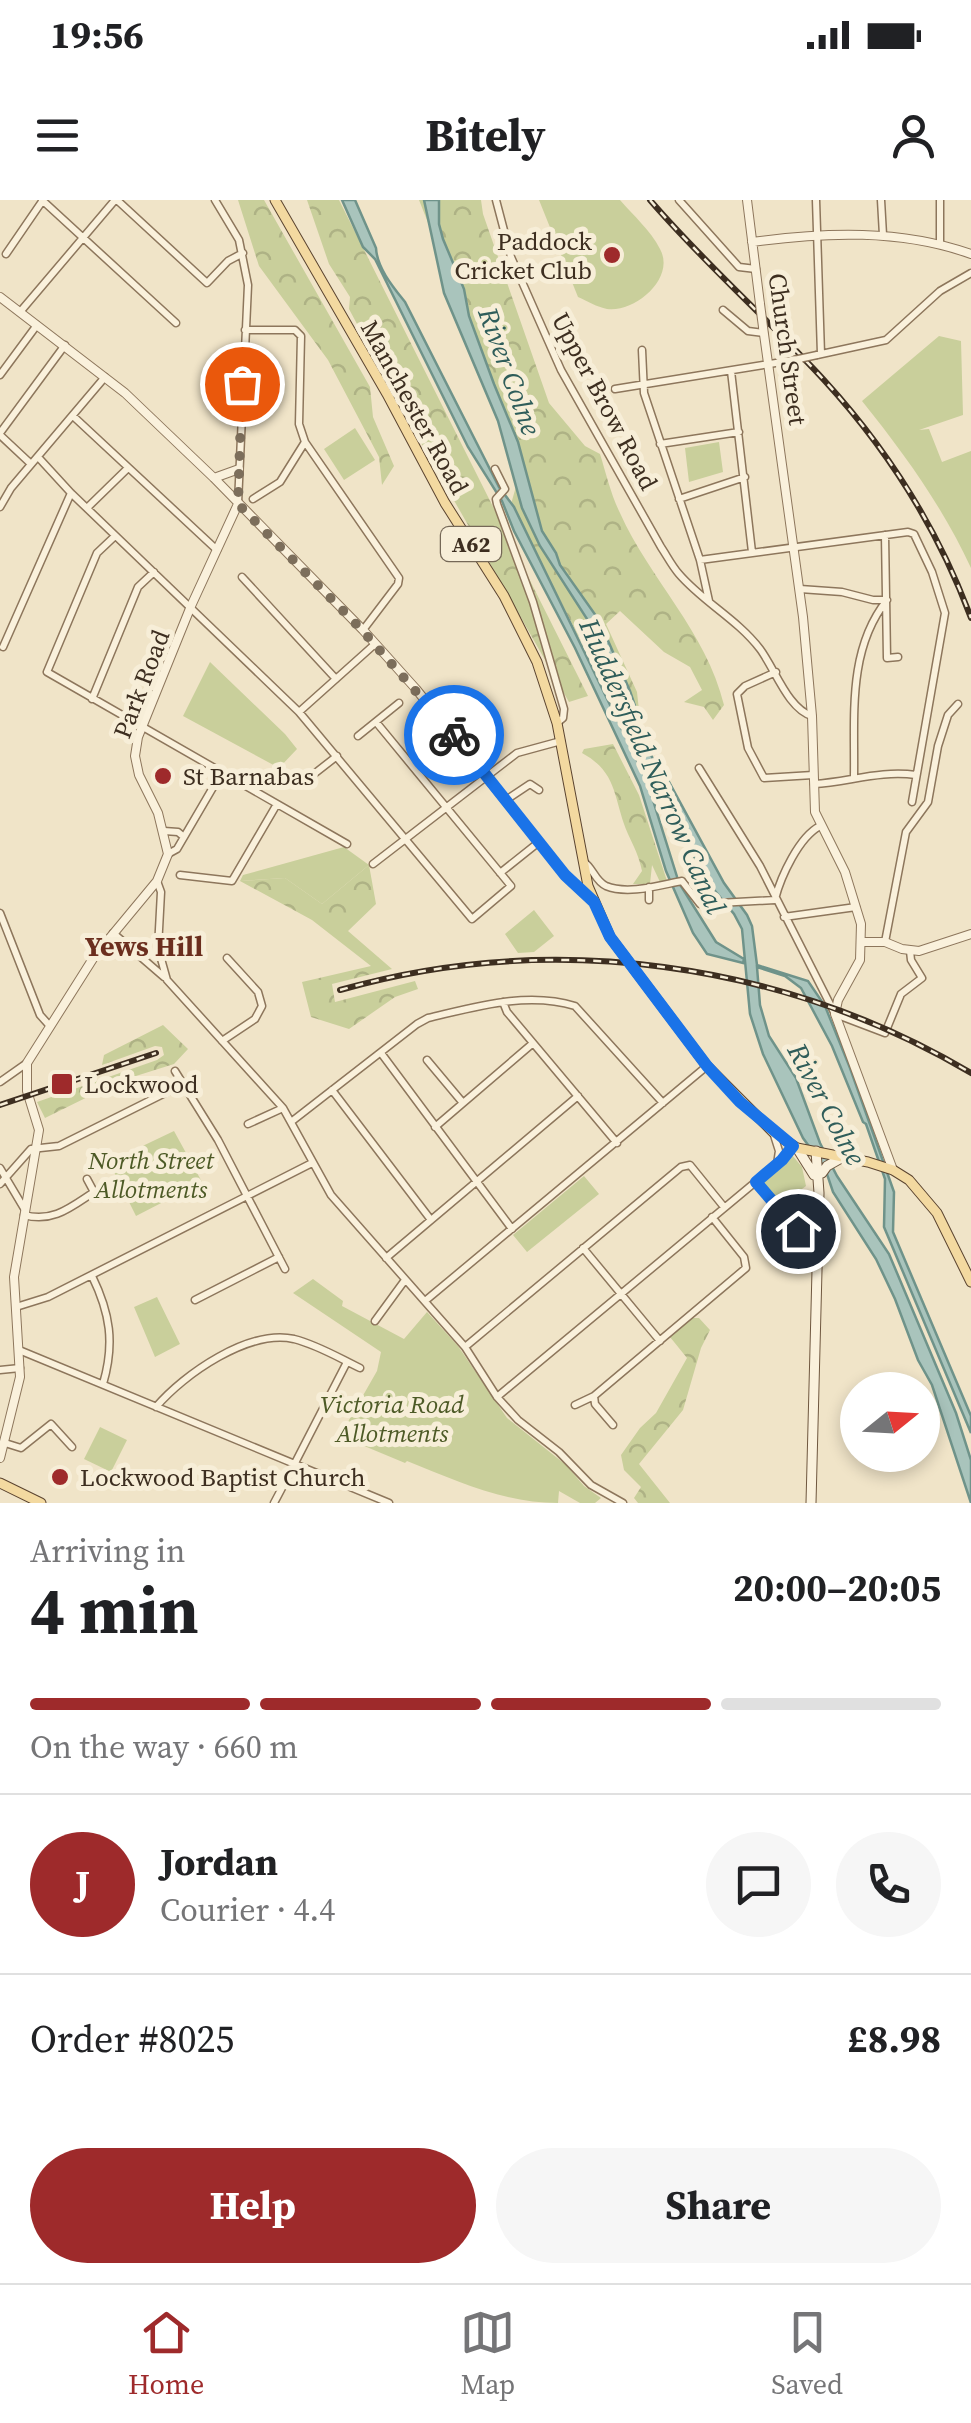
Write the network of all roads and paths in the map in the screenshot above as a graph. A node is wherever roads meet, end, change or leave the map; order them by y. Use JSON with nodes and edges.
{"nodes":[{"id":1,"x":43,"y":200,"type":"edge"},
{"id":2,"x":116,"y":200,"type":"edge"},
{"id":3,"x":216,"y":200,"type":"edge"},
{"id":4,"x":275,"y":200,"type":"edge"},
{"id":5,"x":496,"y":200,"type":"edge"},
{"id":6,"x":679,"y":200,"type":"edge"},
{"id":7,"x":747,"y":200,"type":"edge"},
{"id":8,"x":816,"y":200,"type":"edge"},
{"id":9,"x":881,"y":200,"type":"edge"},
{"id":10,"x":940,"y":200,"type":"edge"},
{"id":11,"x":883,"y":235,"type":"junction"},
{"id":12,"x":817,"y":236,"type":"junction"},
{"id":13,"x":83,"y":237,"type":"junction"},
{"id":14,"x":752,"y":242,"type":"junction"},
{"id":15,"x":940,"y":243,"type":"junction"},
{"id":16,"x":243,"y":253,"type":"junction"},
{"id":17,"x":6,"y":254,"type":"dead end"},
{"id":18,"x":971,"y":254,"type":"edge"},
{"id":19,"x":756,"y":268,"type":"junction"},
{"id":20,"x":971,"y":273,"type":"edge"},
{"id":21,"x":0,"y":296,"type":"edge"},
{"id":22,"x":724,"y":310,"type":"dead end"},
{"id":23,"x":20,"y":312,"type":"junction"},
{"id":24,"x":176,"y":323,"type":"dead end"},
{"id":25,"x":36,"y":325,"type":"junction"},
{"id":26,"x":245,"y":330,"type":"junction"},
{"id":27,"x":764,"y":330,"type":"junction"},
{"id":28,"x":66,"y":344,"type":"junction"},
{"id":29,"x":642,"y":350,"type":"dead end"},
{"id":30,"x":819,"y":355,"type":"junction"},
{"id":31,"x":770,"y":366,"type":"junction"},
{"id":32,"x":731,"y":371,"type":"junction"},
{"id":33,"x":0,"y":376,"type":"edge"},
{"id":34,"x":105,"y":377,"type":"junction"},
{"id":35,"x":644,"y":384,"type":"junction"},
{"id":36,"x":615,"y":389,"type":"dead end"},
{"id":37,"x":73,"y":416,"type":"junction"},
{"id":38,"x":739,"y":432,"type":"junction"},
{"id":39,"x":0,"y":434,"type":"edge"},
{"id":40,"x":305,"y":442,"type":"junction"},
{"id":41,"x":660,"y":444,"type":"junction"},
{"id":42,"x":38,"y":457,"type":"junction"},
{"id":43,"x":31,"y":464,"type":"junction"},
{"id":44,"x":128,"y":468,"type":"junction"},
{"id":45,"x":240,"y":469,"type":"junction"},
{"id":46,"x":495,"y":470,"type":"dead end"},
{"id":47,"x":745,"y":477,"type":"junction"},
{"id":48,"x":214,"y":478,"type":"junction"},
{"id":49,"x":71,"y":493,"type":"junction"},
{"id":50,"x":253,"y":499,"type":"dead end"},
{"id":51,"x":679,"y":499,"type":"junction"},
{"id":52,"x":238,"y":504,"type":"junction"},
{"id":53,"x":0,"y":508,"type":"edge"},
{"id":54,"x":87,"y":508,"type":"junction"},
{"id":55,"x":885,"y":535,"type":"junction"},
{"id":56,"x":115,"y":536,"type":"junction"},
{"id":57,"x":794,"y":547,"type":"junction"},
{"id":58,"x":217,"y":550,"type":"junction"},
{"id":59,"x":752,"y":552,"type":"junction"},
{"id":60,"x":700,"y":560,"type":"junction"},
{"id":61,"x":154,"y":572,"type":"junction"},
{"id":62,"x":242,"y":577,"type":"dead end"},
{"id":63,"x":800,"y":589,"type":"junction"},
{"id":64,"x":886,"y":600,"type":"junction"},
{"id":65,"x":710,"y":602,"type":"junction"},
{"id":66,"x":192,"y":606,"type":"junction"},
{"id":67,"x":362,"y":630,"type":"junction"},
{"id":68,"x":375,"y":644,"type":"junction"},
{"id":69,"x":4,"y":648,"type":"dead end"},
{"id":70,"x":898,"y":657,"type":"dead end"},
{"id":71,"x":776,"y":672,"type":"junction"},
{"id":72,"x":336,"y":679,"type":"junction"},
{"id":73,"x":92,"y":699,"type":"junction"},
{"id":74,"x":399,"y":703,"type":"dead end"},
{"id":75,"x":958,"y":704,"type":"dead end"},
{"id":76,"x":300,"y":712,"type":"junction"},
{"id":77,"x":812,"y":716,"type":"junction"},
{"id":78,"x":376,"y":722,"type":"junction"},
{"id":79,"x":557,"y":723,"type":"junction"},
{"id":80,"x":143,"y":727,"type":"junction"},
{"id":81,"x":358,"y":736,"type":"dead end"},
{"id":82,"x":560,"y":741,"type":"junction"},
{"id":83,"x":337,"y":756,"type":"junction"},
{"id":84,"x":699,"y":768,"type":"dead end"},
{"id":85,"x":222,"y":772,"type":"junction"},
{"id":86,"x":487,"y":775,"type":"junction"},
{"id":87,"x":916,"y":775,"type":"junction"},
{"id":88,"x":854,"y":777,"type":"junction"},
{"id":89,"x":813,"y":779,"type":"junction"},
{"id":90,"x":305,"y":781,"type":"dead end"},
{"id":91,"x":538,"y":790,"type":"dead end"},
{"id":92,"x":506,"y":800,"type":"junction"},
{"id":93,"x":912,"y":802,"type":"dead end"},
{"id":94,"x":277,"y":804,"type":"junction"},
{"id":95,"x":446,"y":807,"type":"junction"},
{"id":96,"x":820,"y":826,"type":"junction"},
{"id":97,"x":164,"y":831,"type":"junction"},
{"id":98,"x":184,"y":837,"type":"junction"},
{"id":99,"x":406,"y":839,"type":"junction"},
{"id":100,"x":540,"y":841,"type":"junction"},
{"id":101,"x":347,"y":844,"type":"dead end"},
{"id":102,"x":168,"y":854,"type":"junction"},
{"id":103,"x":373,"y":864,"type":"dead end"},
{"id":104,"x":584,"y":865,"type":"junction"},
{"id":105,"x":500,"y":872,"type":"junction"},
{"id":106,"x":180,"y":874,"type":"dead end"},
{"id":107,"x":565,"y":875,"type":"junction"},
{"id":108,"x":157,"y":881,"type":"junction"},
{"id":109,"x":649,"y":888,"type":"junction"},
{"id":110,"x":649,"y":900,"type":"dead end"},
{"id":111,"x":775,"y":900,"type":"junction"},
{"id":112,"x":594,"y":902,"type":"junction"},
{"id":113,"x":857,"y":907,"type":"junction"},
{"id":114,"x":0,"y":913,"type":"edge"},
{"id":115,"x":783,"y":916,"type":"junction"},
{"id":116,"x":112,"y":932,"type":"junction"},
{"id":117,"x":971,"y":934,"type":"edge"},
{"id":118,"x":862,"y":942,"type":"junction"},
{"id":119,"x":884,"y":942,"type":"junction"},
{"id":120,"x":910,"y":952,"type":"junction"},
{"id":121,"x":227,"y":958,"type":"dead end"},
{"id":122,"x":166,"y":980,"type":"junction"},
{"id":123,"x":503,"y":1002,"type":"junction"},
{"id":124,"x":835,"y":1014,"type":"junction"},
{"id":125,"x":48,"y":1025,"type":"junction"},
{"id":126,"x":222,"y":1041,"type":"junction"},
{"id":127,"x":532,"y":1044,"type":"junction"},
{"id":128,"x":381,"y":1053,"type":"junction"},
{"id":129,"x":427,"y":1060,"type":"dead end"},
{"id":130,"x":27,"y":1063,"type":"junction"},
{"id":131,"x":707,"y":1066,"type":"junction"},
{"id":132,"x":174,"y":1071,"type":"dead end"},
{"id":133,"x":0,"y":1082,"type":"edge"},
{"id":134,"x":183,"y":1084,"type":"junction"},
{"id":135,"x":332,"y":1090,"type":"junction"},
{"id":136,"x":578,"y":1096,"type":"junction"},
{"id":137,"x":663,"y":1102,"type":"junction"},
{"id":138,"x":462,"y":1103,"type":"junction"},
{"id":139,"x":283,"y":1108,"type":"junction"},
{"id":140,"x":291,"y":1122,"type":"junction"},
{"id":141,"x":248,"y":1124,"type":"dead end"},
{"id":142,"x":435,"y":1127,"type":"junction"},
{"id":143,"x":773,"y":1132,"type":"junction"},
{"id":144,"x":616,"y":1143,"type":"junction"},
{"id":145,"x":795,"y":1147,"type":"junction"},
{"id":146,"x":36,"y":1149,"type":"junction"},
{"id":147,"x":822,"y":1153,"type":"junction"},
{"id":148,"x":312,"y":1163,"type":"junction"},
{"id":149,"x":776,"y":1165,"type":"junction"},
{"id":150,"x":0,"y":1168,"type":"edge"},
{"id":151,"x":891,"y":1170,"type":"junction"},
{"id":152,"x":87,"y":1179,"type":"dead end"},
{"id":153,"x":3,"y":1181,"type":"edge"},
{"id":154,"x":476,"y":1182,"type":"junction"},
{"id":155,"x":756,"y":1182,"type":"junction"},
{"id":156,"x":819,"y":1190,"type":"junction"},
{"id":157,"x":248,"y":1197,"type":"junction"},
{"id":158,"x":724,"y":1207,"type":"junction"},
{"id":159,"x":24,"y":1213,"type":"junction"},
{"id":160,"x":712,"y":1218,"type":"junction"},
{"id":161,"x":431,"y":1220,"type":"junction"},
{"id":162,"x":512,"y":1230,"type":"junction"},
{"id":163,"x":798,"y":1231,"type":"dead end"},
{"id":164,"x":583,"y":1248,"type":"junction"},
{"id":165,"x":279,"y":1257,"type":"junction"},
{"id":166,"x":386,"y":1258,"type":"junction"},
{"id":167,"x":285,"y":1269,"type":"dead end"},
{"id":168,"x":92,"y":1276,"type":"junction"},
{"id":169,"x":405,"y":1280,"type":"junction"},
{"id":170,"x":971,"y":1282,"type":"edge"},
{"id":171,"x":621,"y":1294,"type":"junction"},
{"id":172,"x":195,"y":1300,"type":"dead end"},
{"id":173,"x":425,"y":1301,"type":"junction"},
{"id":174,"x":16,"y":1307,"type":"junction"},
{"id":175,"x":375,"y":1321,"type":"dead end"},
{"id":176,"x":660,"y":1342,"type":"junction"},
{"id":177,"x":465,"y":1347,"type":"junction"},
{"id":178,"x":19,"y":1350,"type":"junction"},
{"id":179,"x":41,"y":1360,"type":"junction"},
{"id":180,"x":348,"y":1362,"type":"junction"},
{"id":181,"x":19,"y":1364,"type":"junction"},
{"id":182,"x":360,"y":1368,"type":"dead end"},
{"id":183,"x":0,"y":1370,"type":"edge"},
{"id":184,"x":103,"y":1384,"type":"junction"},
{"id":185,"x":594,"y":1396,"type":"junction"},
{"id":186,"x":497,"y":1397,"type":"junction"},
{"id":187,"x":576,"y":1405,"type":"dead end"},
{"id":188,"x":0,"y":1407,"type":"edge"},
{"id":189,"x":156,"y":1407,"type":"junction"},
{"id":190,"x":14,"y":1412,"type":"junction"},
{"id":191,"x":613,"y":1425,"type":"dead end"},
{"id":192,"x":4,"y":1443,"type":"junction"},
{"id":193,"x":72,"y":1447,"type":"dead end"},
{"id":194,"x":0,"y":1458,"type":"edge"},
{"id":195,"x":294,"y":1466,"type":"junction"},
{"id":196,"x":0,"y":1483,"type":"edge"},
{"id":197,"x":41,"y":1503,"type":"edge"},
{"id":198,"x":274,"y":1503,"type":"edge"},
{"id":199,"x":389,"y":1503,"type":"edge"},
{"id":200,"x":623,"y":1503,"type":"edge"},
{"id":201,"x":811,"y":1503,"type":"edge"}],
"edges":[{"from":1,"to":13,"type":"street"},
{"from":1,"to":17,"type":"street"},
{"from":2,"to":13,"type":"street"},
{"from":2,"to":16,"type":"street"},
{"from":3,"to":16,"type":"street"},
{"from":4,"to":79,"type":"main road","name":"Manchester Road","number":"A62"},
{"from":5,"to":65,"type":"street","name":"Upper Brow Road"},
{"from":6,"to":19,"type":"street"},
{"from":7,"to":14,"type":"street","name":"Church Street"},
{"from":8,"to":12,"type":"street"},
{"from":9,"to":11,"type":"street"},
{"from":10,"to":15,"type":"street"},
{"from":11,"to":12,"type":"street"},
{"from":11,"to":15,"type":"street"},
{"from":12,"to":14,"type":"street"},
{"from":12,"to":30,"type":"street"},
{"from":13,"to":23,"type":"street"},
{"from":13,"to":24,"type":"street"},
{"from":14,"to":19,"type":"street","name":"Church Street"},
{"from":15,"to":18,"type":"street"},
{"from":16,"to":26,"type":"street"},
{"from":19,"to":27,"type":"street","name":"Church Street","bridge":true},
{"from":20,"to":30,"type":"street"},
{"from":21,"to":23,"type":"street"},
{"from":22,"to":27,"type":"street"},
{"from":23,"to":25,"type":"street"},
{"from":25,"to":28,"type":"street"},
{"from":25,"to":33,"type":"street"},
{"from":26,"to":40,"type":"street"},
{"from":26,"to":45,"type":"street"},
{"from":27,"to":31,"type":"street","name":"Church Street"},
{"from":28,"to":34,"type":"street"},
{"from":28,"to":39,"type":"street"},
{"from":29,"to":35,"type":"street"},
{"from":30,"to":31,"type":"street","bridge":true},
{"from":31,"to":32,"type":"street"},
{"from":31,"to":57,"type":"street","name":"Church Street"},
{"from":32,"to":35,"type":"street"},
{"from":32,"to":38,"type":"street"},
{"from":34,"to":37,"type":"street"},
{"from":34,"to":48,"type":"street"},
{"from":35,"to":36,"type":"street"},
{"from":35,"to":41,"type":"street"},
{"from":37,"to":42,"type":"street"},
{"from":37,"to":44,"type":"street"},
{"from":38,"to":41,"type":"street"},
{"from":38,"to":47,"type":"street"},
{"from":39,"to":43,"type":"street"},
{"from":40,"to":50,"type":"street"},
{"from":40,"to":67,"type":"street"},
{"from":41,"to":51,"type":"street"},
{"from":42,"to":43,"type":"street"},
{"from":42,"to":49,"type":"street"},
{"from":43,"to":53,"type":"street"},
{"from":44,"to":54,"type":"street"},
{"from":44,"to":58,"type":"street"},
{"from":45,"to":48,"type":"street"},
{"from":45,"to":52,"type":"street"},
{"from":46,"to":79,"type":"street"},
{"from":47,"to":51,"type":"street"},
{"from":47,"to":59,"type":"street"},
{"from":48,"to":52,"type":"street"},
{"from":49,"to":54,"type":"street"},
{"from":49,"to":69,"type":"street"},
{"from":51,"to":60,"type":"street"},
{"from":52,"to":58,"type":"street","name":"Park Road"},
{"from":52,"to":67,"type":"street"},
{"from":54,"to":56,"type":"street"},
{"from":55,"to":57,"type":"street"},
{"from":55,"to":64,"type":"street"},
{"from":55,"to":87,"type":"street"},
{"from":56,"to":61,"type":"street"},
{"from":56,"to":73,"type":"street"},
{"from":57,"to":59,"type":"street"},
{"from":57,"to":63,"type":"street","name":"Church Street"},
{"from":58,"to":66,"type":"street","name":"Park Road"},
{"from":59,"to":60,"type":"street"},
{"from":60,"to":65,"type":"street"},
{"from":61,"to":66,"type":"street"},
{"from":61,"to":73,"type":"street"},
{"from":62,"to":72,"type":"street"},
{"from":63,"to":64,"type":"street"},
{"from":63,"to":77,"type":"street"},
{"from":64,"to":70,"type":"street"},
{"from":64,"to":88,"type":"street"},
{"from":65,"to":71,"type":"street","name":"Upper Brow Road"},
{"from":66,"to":76,"type":"street"},
{"from":66,"to":80,"type":"street","name":"Park Road"},
{"from":67,"to":68,"type":"street"},
{"from":68,"to":72,"type":"street"},
{"from":68,"to":86,"type":"street"},
{"from":71,"to":77,"type":"street","name":"Upper Brow Road"},
{"from":71,"to":89,"type":"street"},
{"from":72,"to":76,"type":"street"},
{"from":73,"to":80,"type":"street"},
{"from":74,"to":78,"type":"street"},
{"from":75,"to":119,"type":"street"},
{"from":76,"to":83,"type":"street"},
{"from":77,"to":89,"type":"street"},
{"from":78,"to":81,"type":"street"},
{"from":78,"to":95,"type":"street"},
{"from":79,"to":82,"type":"main road","name":"Manchester Road","number":"A62"},
{"from":80,"to":85,"type":"street"},
{"from":80,"to":97,"type":"street","name":"Park Road"},
{"from":82,"to":86,"type":"street"},
{"from":82,"to":104,"type":"main road","name":"Manchester Road","number":"A62"},
{"from":83,"to":90,"type":"street"},
{"from":83,"to":99,"type":"street"},
{"from":84,"to":111,"type":"street"},
{"from":85,"to":94,"type":"street"},
{"from":85,"to":98,"type":"street"},
{"from":86,"to":92,"type":"street"},
{"from":86,"to":95,"type":"street"},
{"from":87,"to":88,"type":"street"},
{"from":87,"to":93,"type":"street"},
{"from":88,"to":89,"type":"street"},
{"from":89,"to":96,"type":"street"},
{"from":91,"to":92,"type":"street"},
{"from":92,"to":100,"type":"street"},
{"from":94,"to":101,"type":"street"},
{"from":94,"to":106,"type":"street"},
{"from":95,"to":99,"type":"street"},
{"from":95,"to":105,"type":"street"},
{"from":96,"to":111,"type":"street"},
{"from":96,"to":113,"type":"street"},
{"from":97,"to":98,"type":"street"},
{"from":97,"to":102,"type":"street","name":"Park Road"},
{"from":98,"to":102,"type":"street"},
{"from":99,"to":103,"type":"street"},
{"from":99,"to":105,"type":"street"},
{"from":100,"to":105,"type":"street"},
{"from":100,"to":107,"type":"street"},
{"from":102,"to":108,"type":"street"},
{"from":104,"to":107,"type":"street"},
{"from":104,"to":109,"type":"street"},
{"from":104,"to":112,"type":"main road","name":"Manchester Road","number":"A62"},
{"from":107,"to":112,"type":"street"},
{"from":108,"to":116,"type":"street"},
{"from":108,"to":122,"type":"street"},
{"from":109,"to":110,"type":"street"},
{"from":109,"to":111,"type":"street"},
{"from":111,"to":115,"type":"street"},
{"from":112,"to":131,"type":"main road","name":"Manchester Road","number":"A62"},
{"from":113,"to":115,"type":"street"},
{"from":113,"to":118,"type":"street"},
{"from":114,"to":125,"type":"street"},
{"from":115,"to":124,"type":"street"},
{"from":116,"to":122,"type":"street"},
{"from":116,"to":125,"type":"street"},
{"from":117,"to":120,"type":"street"},
{"from":118,"to":119,"type":"street"},
{"from":118,"to":124,"type":"street"},
{"from":119,"to":120,"type":"street"},
{"from":120,"to":124,"type":"street"},
{"from":121,"to":126,"type":"street"},
{"from":122,"to":126,"type":"street"},
{"from":123,"to":127,"type":"street"},
{"from":123,"to":128,"type":"street"},
{"from":123,"to":137,"type":"street"},
{"from":124,"to":151,"type":"street"},
{"from":125,"to":130,"type":"street"},
{"from":126,"to":139,"type":"street"},
{"from":127,"to":136,"type":"street"},
{"from":127,"to":138,"type":"street"},
{"from":128,"to":135,"type":"street"},
{"from":128,"to":142,"type":"street"},
{"from":129,"to":138,"type":"street"},
{"from":130,"to":133,"type":"street"},
{"from":130,"to":146,"type":"street"},
{"from":131,"to":137,"type":"street"},
{"from":131,"to":143,"type":"main road","name":"Manchester Road","number":"A62"},
{"from":132,"to":134,"type":"street"},
{"from":134,"to":146,"type":"street"},
{"from":134,"to":157,"type":"street"},
{"from":135,"to":140,"type":"street"},
{"from":135,"to":161,"type":"street"},
{"from":136,"to":144,"type":"street"},
{"from":136,"to":154,"type":"street"},
{"from":137,"to":144,"type":"street"},
{"from":138,"to":142,"type":"street"},
{"from":139,"to":140,"type":"street"},
{"from":139,"to":141,"type":"street"},
{"from":140,"to":148,"type":"street"},
{"from":142,"to":154,"type":"street"},
{"from":143,"to":145,"type":"main road","name":"Manchester Road","number":"A62"},
{"from":143,"to":149,"type":"street"},
{"from":144,"to":162,"type":"street"},
{"from":145,"to":147,"type":"main road","name":"Manchester Road","number":"A62"},
{"from":145,"to":149,"type":"street"},
{"from":145,"to":156,"type":"main road"},
{"from":146,"to":153,"type":"street"},
{"from":146,"to":159,"type":"street"},
{"from":147,"to":151,"type":"main road","name":"Manchester Road","number":"A62"},
{"from":147,"to":156,"type":"main road"},
{"from":147,"to":156,"type":"main road"},
{"from":148,"to":157,"type":"street"},
{"from":148,"to":166,"type":"street"},
{"from":149,"to":155,"type":"street"},
{"from":150,"to":153,"type":"street"},
{"from":151,"to":170,"type":"main road","name":"Manchester Road","number":"A62"},
{"from":152,"to":159,"type":"street"},
{"from":153,"to":159,"type":"street"},
{"from":154,"to":161,"type":"street"},
{"from":154,"to":162,"type":"street"},
{"from":155,"to":158,"type":"street"},
{"from":155,"to":163,"type":"street"},
{"from":156,"to":201,"type":"main road"},
{"from":157,"to":165,"type":"street"},
{"from":157,"to":168,"type":"street"},
{"from":158,"to":160,"type":"street"},
{"from":158,"to":164,"type":"street"},
{"from":159,"to":174,"type":"street"},
{"from":160,"to":171,"type":"street"},
{"from":160,"to":176,"type":"street"},
{"from":161,"to":166,"type":"street"},
{"from":162,"to":173,"type":"street"},
{"from":164,"to":171,"type":"street"},
{"from":164,"to":177,"type":"street"},
{"from":165,"to":167,"type":"street"},
{"from":165,"to":172,"type":"street"},
{"from":166,"to":169,"type":"street"},
{"from":168,"to":174,"type":"street"},
{"from":168,"to":184,"type":"street"},
{"from":169,"to":173,"type":"street"},
{"from":169,"to":175,"type":"street"},
{"from":171,"to":176,"type":"street"},
{"from":171,"to":186,"type":"street"},
{"from":173,"to":177,"type":"street"},
{"from":174,"to":178,"type":"street"},
{"from":176,"to":185,"type":"street"},
{"from":177,"to":186,"type":"street"},
{"from":178,"to":179,"type":"street"},
{"from":178,"to":181,"type":"street"},
{"from":179,"to":181,"type":"street"},
{"from":179,"to":184,"type":"street"},
{"from":180,"to":182,"type":"street"},
{"from":180,"to":189,"type":"street"},
{"from":180,"to":195,"type":"street"},
{"from":181,"to":183,"type":"street"},
{"from":181,"to":190,"type":"street"},
{"from":184,"to":189,"type":"street"},
{"from":185,"to":187,"type":"street"},
{"from":185,"to":191,"type":"street"},
{"from":186,"to":200,"type":"street"},
{"from":188,"to":190,"type":"street"},
{"from":189,"to":195,"type":"street"},
{"from":190,"to":192,"type":"street"},
{"from":192,"to":193,"type":"street"},
{"from":192,"to":194,"type":"street"},
{"from":195,"to":198,"type":"street"},
{"from":195,"to":199,"type":"street"},
{"from":196,"to":197,"type":"main road"}]}
